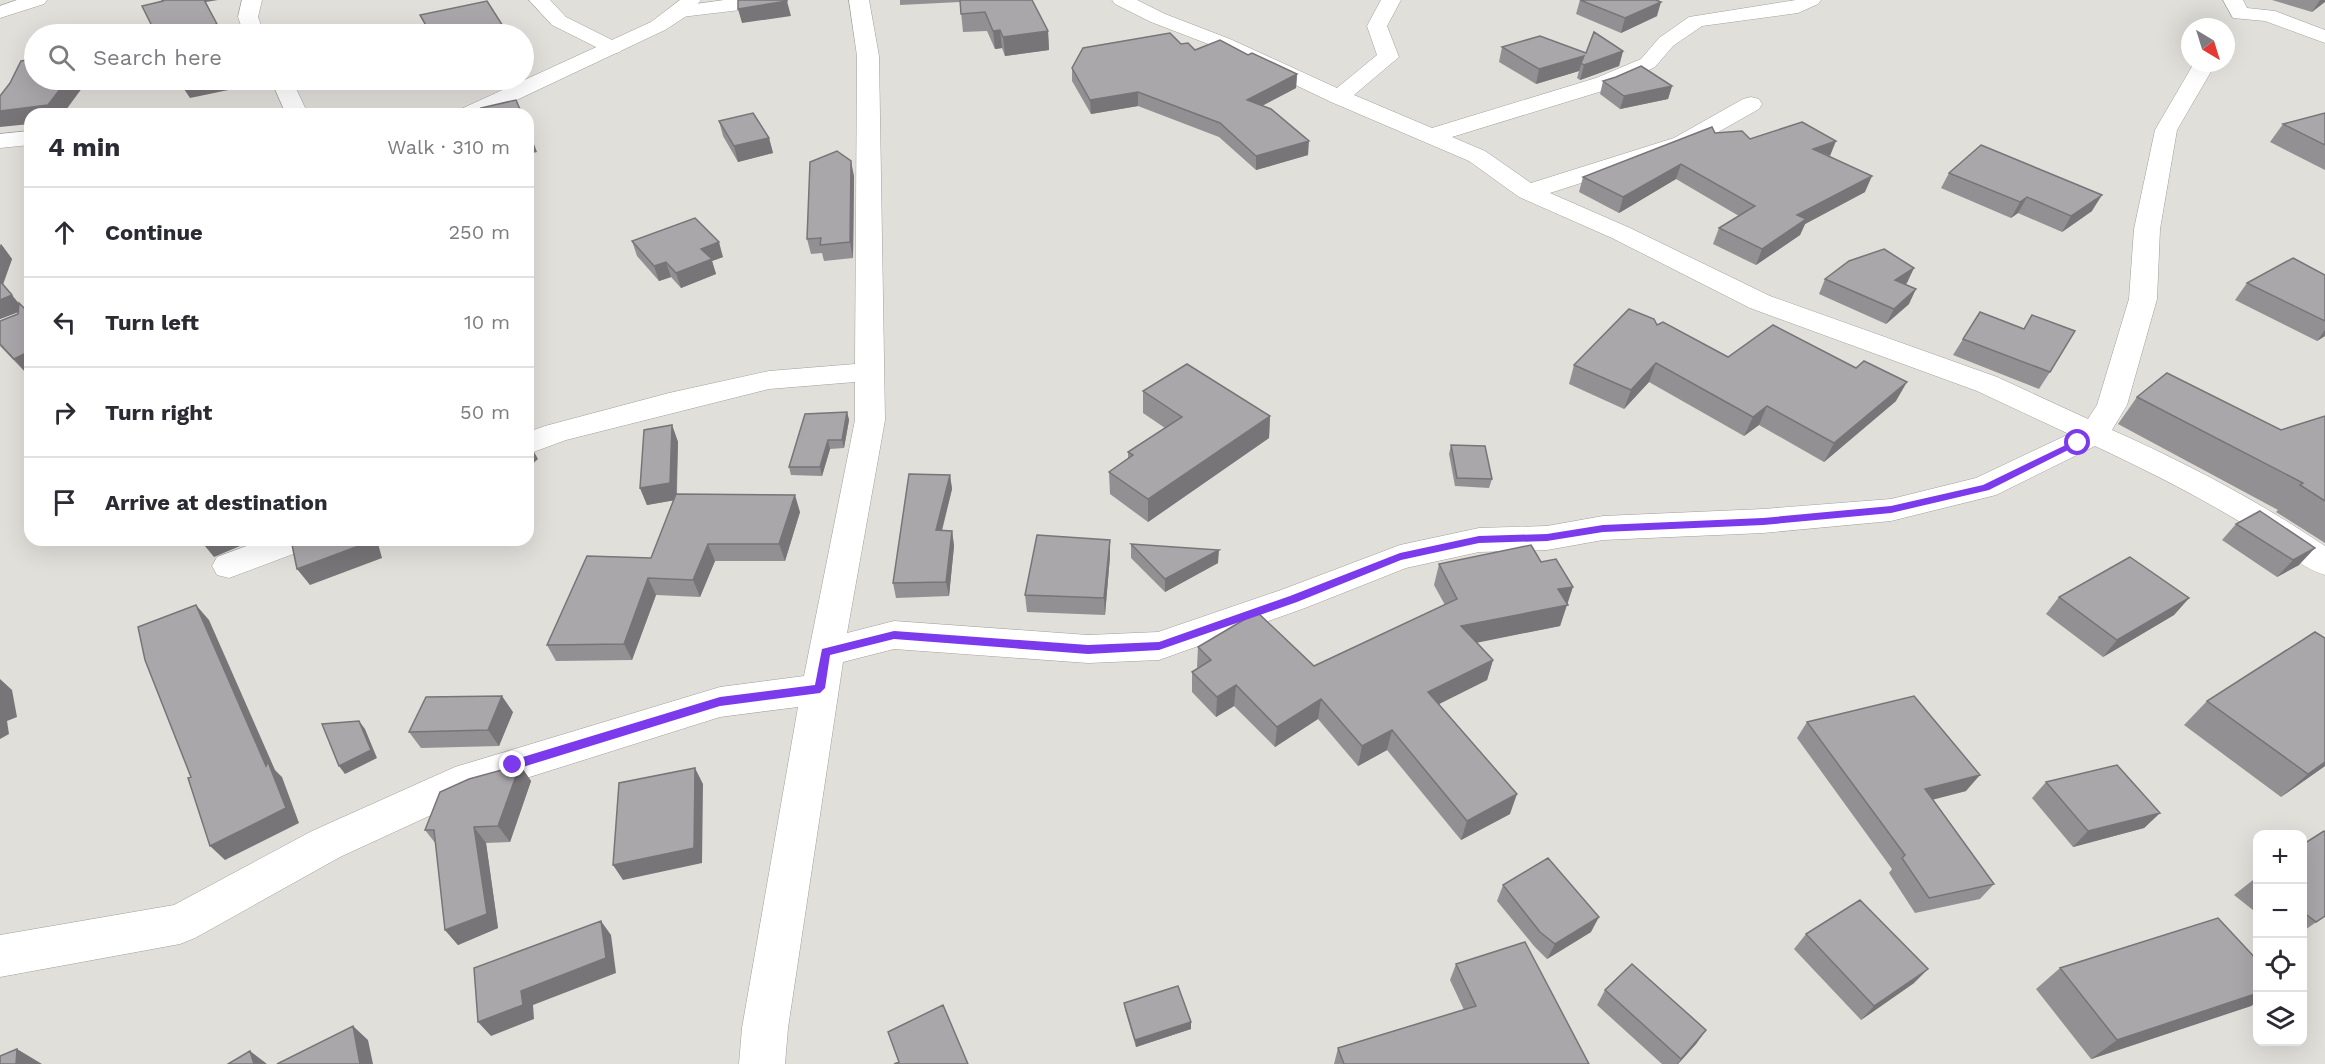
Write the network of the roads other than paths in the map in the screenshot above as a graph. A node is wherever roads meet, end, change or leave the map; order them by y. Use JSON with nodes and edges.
{"nodes":[{"id":1,"x":37,"y":0,"type":"edge"},
{"id":2,"x":252,"y":0,"type":"edge"},
{"id":3,"x":539,"y":0,"type":"edge"},
{"id":4,"x":774,"y":0,"type":"edge"},
{"id":5,"x":859,"y":0,"type":"edge"},
{"id":6,"x":1122,"y":0,"type":"edge"},
{"id":7,"x":1391,"y":0,"type":"edge"},
{"id":8,"x":1811,"y":0,"type":"edge"},
{"id":9,"x":2242,"y":5,"type":"edge"},
{"id":10,"x":686,"y":6,"type":"edge"},
{"id":11,"x":0,"y":12,"type":"edge"},
{"id":12,"x":2232,"y":18,"type":"edge"},
{"id":13,"x":251,"y":24,"type":"edge"},
{"id":14,"x":2325,"y":37,"type":"edge"},
{"id":15,"x":613,"y":48,"type":"junction"},
{"id":16,"x":2200,"y":72,"type":"edge"},
{"id":17,"x":534,"y":84,"type":"edge"},
{"id":18,"x":286,"y":90,"type":"edge"},
{"id":19,"x":521,"y":90,"type":"edge"},
{"id":20,"x":1339,"y":97,"type":"junction"},
{"id":21,"x":1750,"y":104,"type":"dead end"},
{"id":22,"x":294,"y":108,"type":"edge"},
{"id":23,"x":482,"y":108,"type":"edge"},
{"id":24,"x":1431,"y":136,"type":"junction"},
{"id":25,"x":24,"y":139,"type":"edge"},
{"id":26,"x":0,"y":141,"type":"edge"},
{"id":27,"x":1528,"y":192,"type":"junction"},
{"id":28,"x":869,"y":372,"type":"junction"},
{"id":29,"x":2093,"y":435,"type":"junction"},
{"id":30,"x":534,"y":442,"type":"edge"},
{"id":31,"x":281,"y":546,"type":"edge"},
{"id":32,"x":2325,"y":562,"type":"edge"},
{"id":33,"x":229,"y":566,"type":"dead end"},
{"id":34,"x":823,"y":670,"type":"junction"},
{"id":35,"x":0,"y":956,"type":"edge"},
{"id":36,"x":762,"y":1064,"type":"edge"}],
"edges":[{"from":1,"to":11,"type":"street"},
{"from":2,"to":13,"type":"street"},
{"from":3,"to":15,"type":"street"},
{"from":4,"to":10,"type":"street"},
{"from":5,"to":28,"type":"street"},
{"from":6,"to":20,"type":"street"},
{"from":7,"to":20,"type":"street"},
{"from":8,"to":24,"type":"street"},
{"from":9,"to":12,"type":"street"},
{"from":9,"to":14,"type":"street"},
{"from":10,"to":15,"type":"street"},
{"from":15,"to":17,"type":"street"},
{"from":16,"to":29,"type":"street"},
{"from":18,"to":22,"type":"street"},
{"from":19,"to":23,"type":"street"},
{"from":20,"to":24,"type":"street"},
{"from":21,"to":27,"type":"street"},
{"from":24,"to":27,"type":"street"},
{"from":25,"to":26,"type":"street"},
{"from":27,"to":29,"type":"street"},
{"from":28,"to":30,"type":"street"},
{"from":28,"to":34,"type":"street"},
{"from":29,"to":32,"type":"street"},
{"from":29,"to":34,"type":"street"},
{"from":31,"to":33,"type":"street"},
{"from":34,"to":35,"type":"street"},
{"from":34,"to":36,"type":"street"}]}
